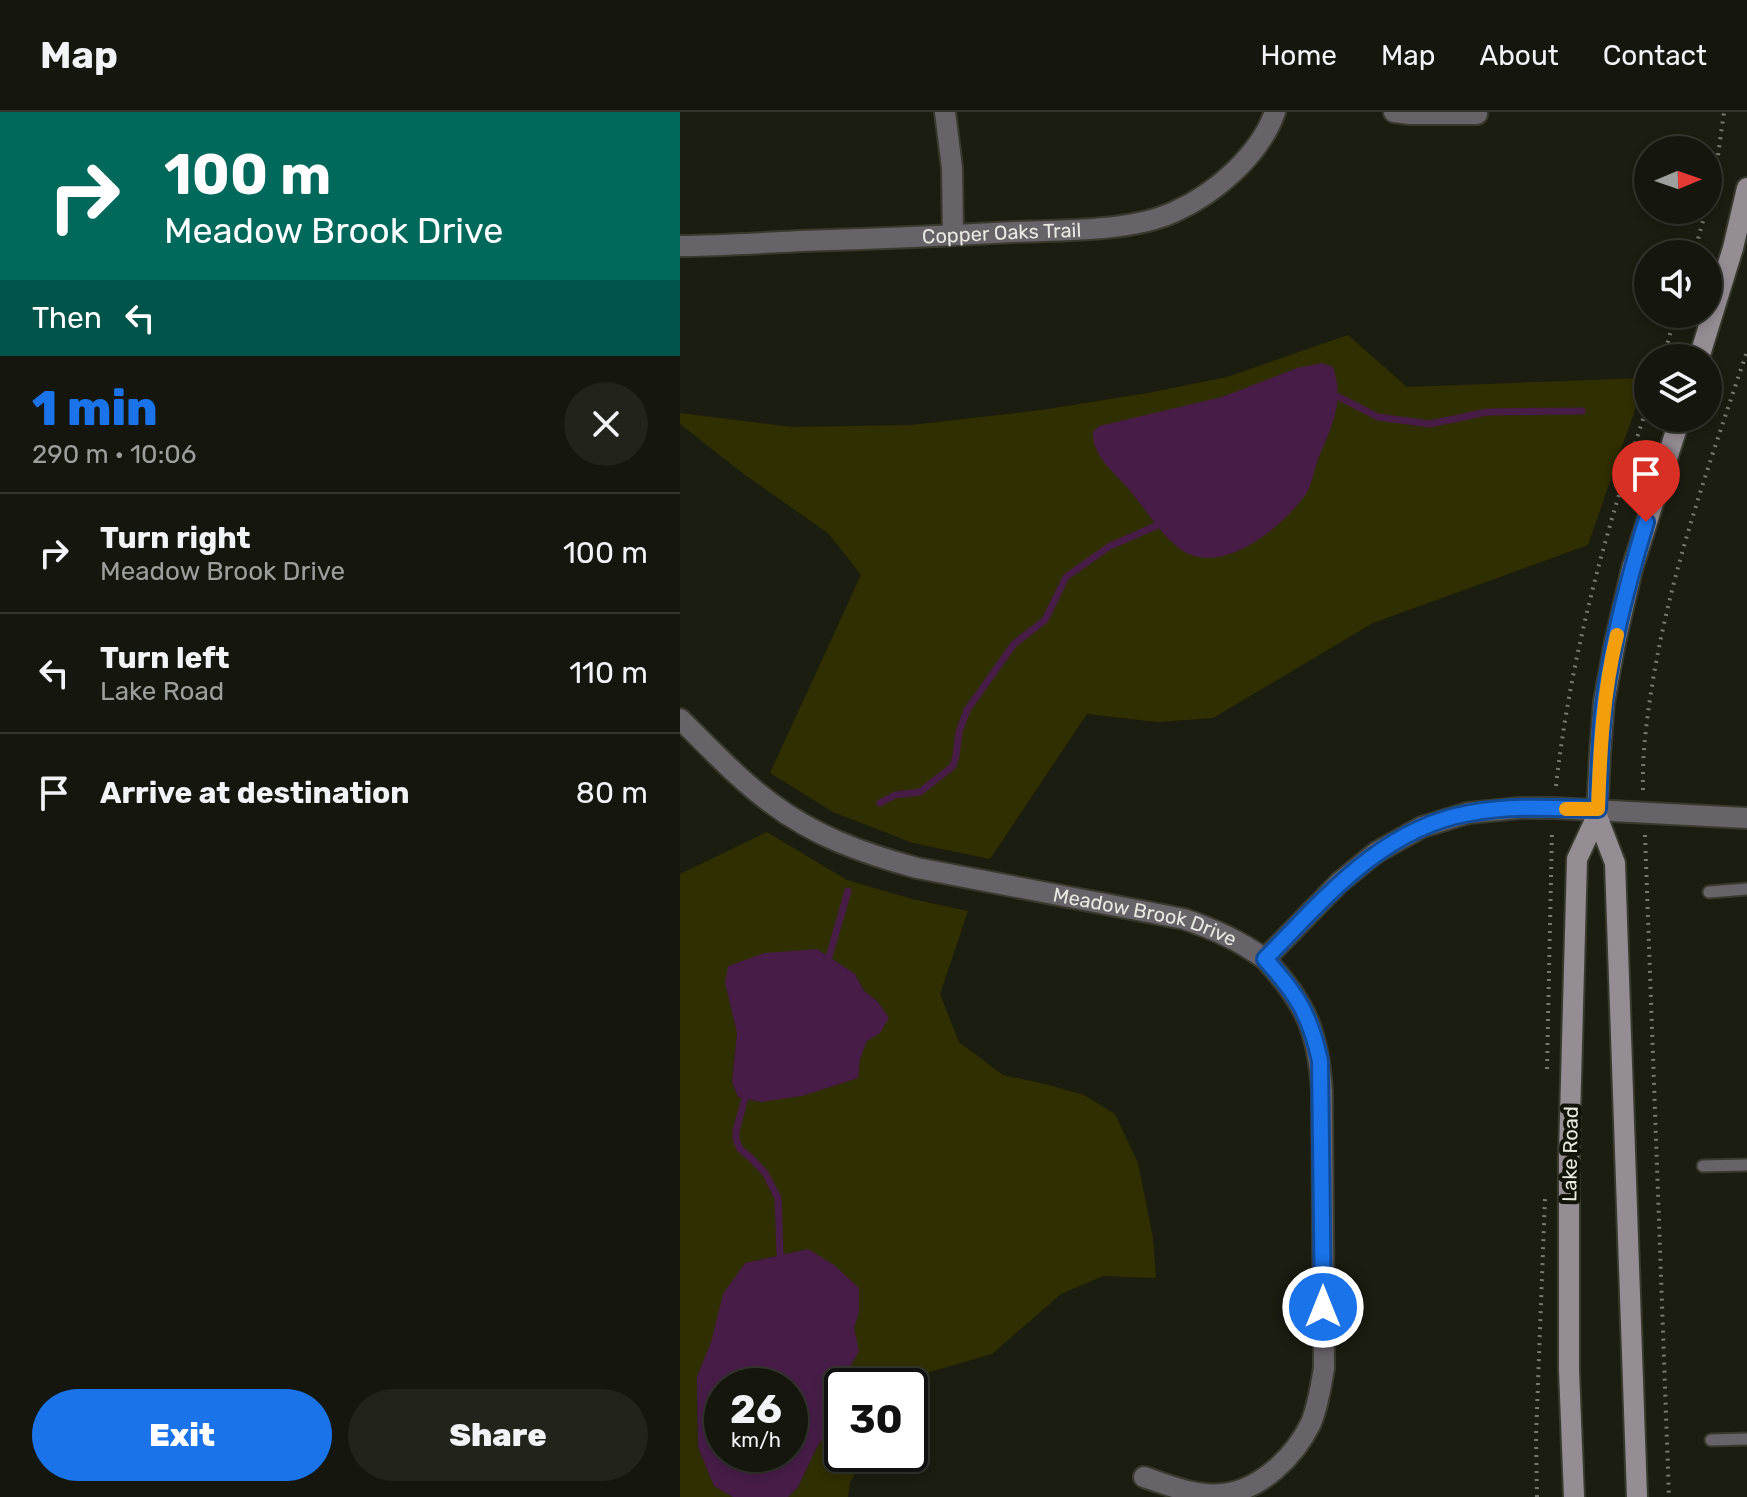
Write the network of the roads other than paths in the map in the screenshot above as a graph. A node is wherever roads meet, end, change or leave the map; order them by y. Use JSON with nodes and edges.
{"nodes":[{"id":1,"x":945,"y":112,"type":"edge"},
{"id":2,"x":1275,"y":112,"type":"edge"},
{"id":3,"x":1394,"y":112,"type":"edge"},
{"id":4,"x":1477,"y":114,"type":"dead end"},
{"id":5,"x":1747,"y":188,"type":"edge"},
{"id":6,"x":953,"y":235,"type":"junction"},
{"id":7,"x":680,"y":246,"type":"edge"},
{"id":8,"x":1703,"y":344,"type":"edge"},
{"id":9,"x":1676,"y":432,"type":"edge"},
{"id":10,"x":680,"y":719,"type":"edge"},
{"id":11,"x":1598,"y":813,"type":"junction"},
{"id":12,"x":1747,"y":818,"type":"edge"},
{"id":13,"x":1747,"y":889,"type":"edge"},
{"id":14,"x":1709,"y":892,"type":"dead end"},
{"id":15,"x":1265,"y":959,"type":"junction"},
{"id":16,"x":1747,"y":1165,"type":"edge"},
{"id":17,"x":1703,"y":1166,"type":"dead end"},
{"id":18,"x":1747,"y":1439,"type":"edge"},
{"id":19,"x":1711,"y":1440,"type":"dead end"},
{"id":20,"x":1144,"y":1477,"type":"dead end"},
{"id":21,"x":1574,"y":1497,"type":"edge"},
{"id":22,"x":1637,"y":1497,"type":"edge"}],
"edges":[{"from":1,"to":6,"type":"street"},
{"from":2,"to":6,"type":"street","name":"Copper Oaks Trail"},
{"from":3,"to":4,"type":"street"},
{"from":5,"to":8,"type":"street"},
{"from":6,"to":7,"type":"street","name":"Copper Oaks Trail"},
{"from":9,"to":11,"type":"street","name":"Lake Road"},
{"from":10,"to":15,"type":"street","name":"Meadow Brook Drive"},
{"from":11,"to":12,"type":"street"},
{"from":11,"to":15,"type":"street"},
{"from":11,"to":21,"type":"street","name":"Lake Road"},
{"from":11,"to":22,"type":"street","name":"Lake Road"},
{"from":13,"to":14,"type":"lane"},
{"from":15,"to":20,"type":"street","name":"Meadow Brook Drive"},
{"from":16,"to":17,"type":"lane"},
{"from":18,"to":19,"type":"lane"}]}
